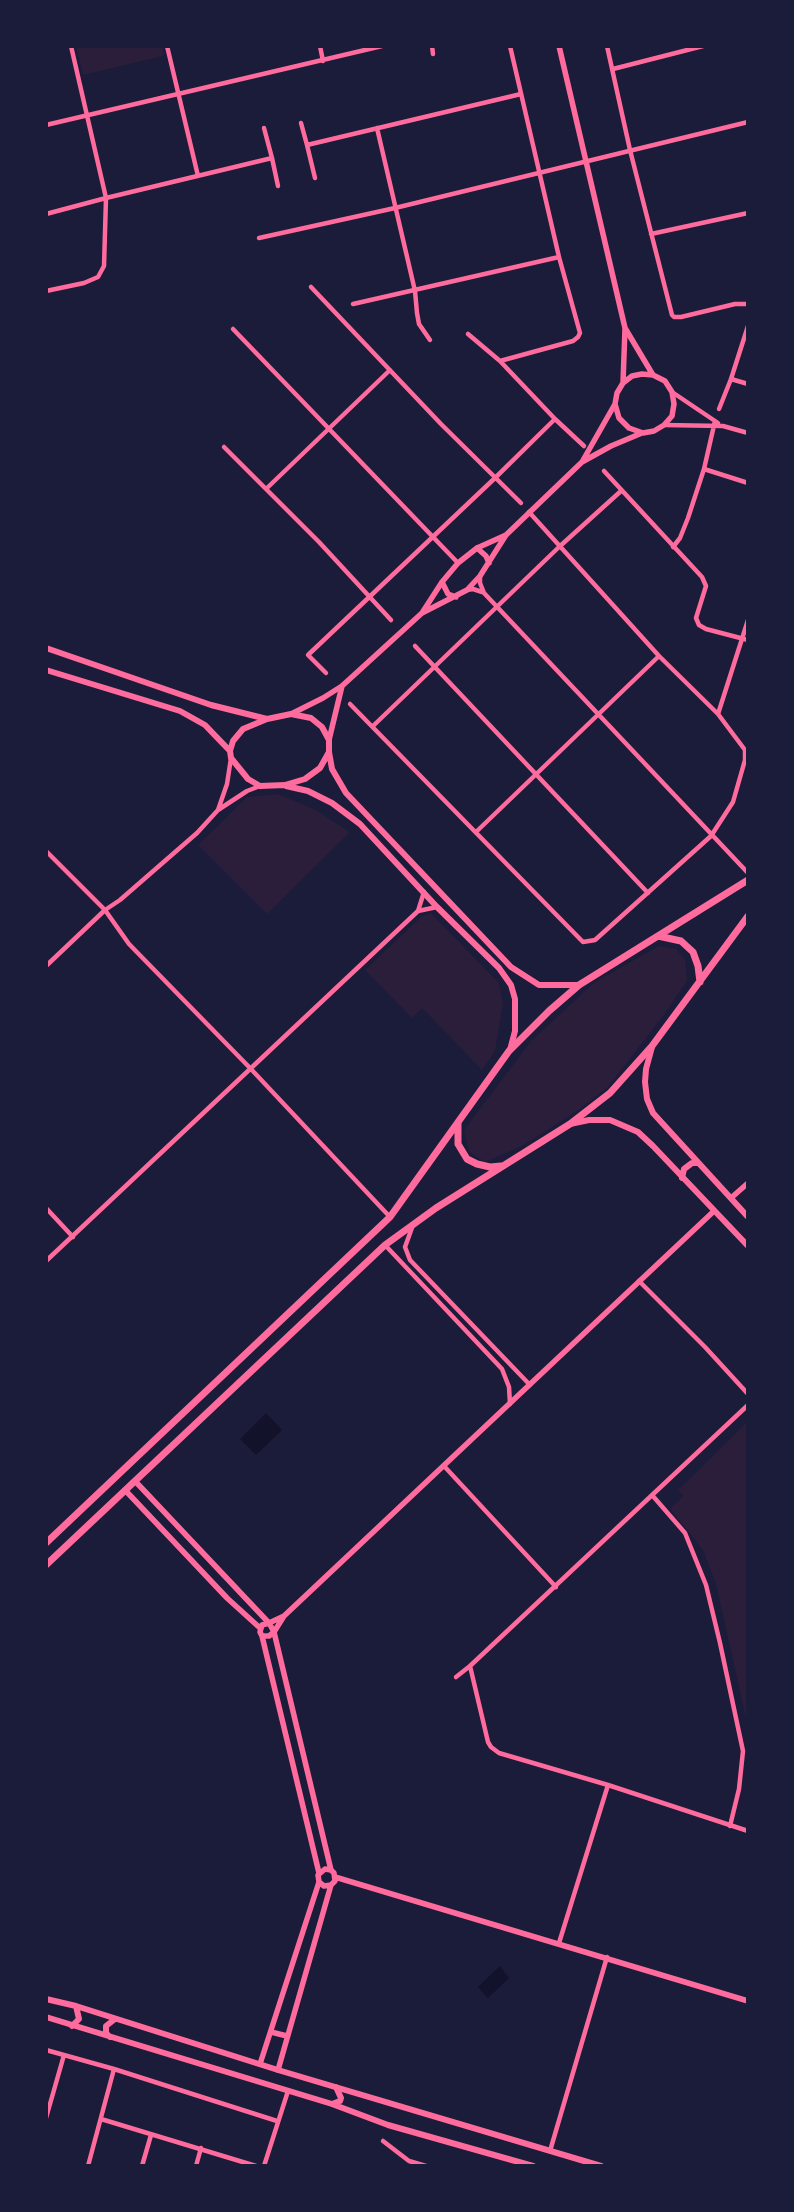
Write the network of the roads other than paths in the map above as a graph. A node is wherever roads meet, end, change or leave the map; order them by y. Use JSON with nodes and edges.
{"nodes":[{"id":1,"x":71,"y":46,"type":"edge"},
{"id":2,"x":167,"y":46,"type":"edge"},
{"id":3,"x":320,"y":46,"type":"edge"},
{"id":4,"x":382,"y":46,"type":"edge"},
{"id":5,"x":432,"y":46,"type":"edge"},
{"id":6,"x":510,"y":46,"type":"edge"},
{"id":7,"x":559,"y":46,"type":"edge"},
{"id":8,"x":608,"y":46,"type":"edge"},
{"id":9,"x":703,"y":46,"type":"edge"},
{"id":10,"x":433,"y":54,"type":"dead end"},
{"id":11,"x":323,"y":61,"type":"junction"},
{"id":12,"x":613,"y":69,"type":"junction"},
{"id":13,"x":521,"y":94,"type":"junction"},
{"id":14,"x":178,"y":95,"type":"junction"},
{"id":15,"x":87,"y":116,"type":"junction"},
{"id":16,"x":748,"y":122,"type":"edge"},
{"id":17,"x":301,"y":123,"type":"dead end"},
{"id":18,"x":46,"y":125,"type":"edge"},
{"id":19,"x":264,"y":128,"type":"dead end"},
{"id":20,"x":377,"y":128,"type":"junction"},
{"id":21,"x":307,"y":145,"type":"junction"},
{"id":22,"x":630,"y":150,"type":"junction"},
{"id":23,"x":272,"y":158,"type":"junction"},
{"id":24,"x":584,"y":161,"type":"junction"},
{"id":25,"x":538,"y":174,"type":"junction"},
{"id":26,"x":198,"y":176,"type":"junction"},
{"id":27,"x":315,"y":178,"type":"dead end"},
{"id":28,"x":278,"y":186,"type":"dead end"},
{"id":29,"x":106,"y":198,"type":"junction"},
{"id":30,"x":395,"y":208,"type":"junction"},
{"id":31,"x":748,"y":213,"type":"edge"},
{"id":32,"x":46,"y":214,"type":"edge"},
{"id":33,"x":651,"y":234,"type":"junction"},
{"id":34,"x":259,"y":238,"type":"dead end"},
{"id":35,"x":559,"y":257,"type":"junction"},
{"id":36,"x":311,"y":287,"type":"dead end"},
{"id":37,"x":415,"y":291,"type":"junction"},
{"id":38,"x":46,"y":292,"type":"edge"},
{"id":39,"x":353,"y":304,"type":"dead end"},
{"id":40,"x":748,"y":304,"type":"edge"},
{"id":41,"x":748,"y":326,"type":"edge"},
{"id":42,"x":625,"y":328,"type":"junction"},
{"id":43,"x":233,"y":329,"type":"dead end"},
{"id":44,"x":468,"y":334,"type":"dead end"},
{"id":45,"x":430,"y":340,"type":"dead end"},
{"id":46,"x":500,"y":361,"type":"junction"},
{"id":47,"x":390,"y":370,"type":"junction"},
{"id":48,"x":653,"y":375,"type":"junction"},
{"id":49,"x":731,"y":379,"type":"junction"},
{"id":50,"x":623,"y":383,"type":"junction"},
{"id":51,"x":748,"y":384,"type":"edge"},
{"id":52,"x":672,"y":392,"type":"junction"},
{"id":53,"x":615,"y":404,"type":"junction"},
{"id":54,"x":719,"y":409,"type":"dead end"},
{"id":55,"x":555,"y":419,"type":"junction"},
{"id":56,"x":715,"y":424,"type":"junction"},
{"id":57,"x":664,"y":425,"type":"junction"},
{"id":58,"x":329,"y":429,"type":"junction"},
{"id":59,"x":643,"y":433,"type":"junction"},
{"id":60,"x":748,"y":433,"type":"edge"},
{"id":61,"x":584,"y":446,"type":"dead end"},
{"id":62,"x":224,"y":447,"type":"dead end"},
{"id":63,"x":582,"y":462,"type":"junction"},
{"id":64,"x":704,"y":469,"type":"junction"},
{"id":65,"x":604,"y":471,"type":"dead end"},
{"id":66,"x":495,"y":478,"type":"junction"},
{"id":67,"x":748,"y":483,"type":"edge"},
{"id":68,"x":266,"y":489,"type":"junction"},
{"id":69,"x":621,"y":491,"type":"junction"},
{"id":70,"x":521,"y":503,"type":"dead end"},
{"id":71,"x":529,"y":511,"type":"junction"},
{"id":72,"x":506,"y":535,"type":"junction"},
{"id":73,"x":432,"y":537,"type":"junction"},
{"id":74,"x":559,"y":547,"type":"junction"},
{"id":75,"x":673,"y":547,"type":"junction"},
{"id":76,"x":477,"y":548,"type":"junction"},
{"id":77,"x":458,"y":563,"type":"junction"},
{"id":78,"x":489,"y":563,"type":"junction"},
{"id":79,"x":480,"y":576,"type":"junction"},
{"id":80,"x":442,"y":582,"type":"junction"},
{"id":81,"x":467,"y":590,"type":"junction"},
{"id":82,"x":484,"y":593,"type":"junction"},
{"id":83,"x":456,"y":596,"type":"junction"},
{"id":84,"x":370,"y":597,"type":"junction"},
{"id":85,"x":497,"y":607,"type":"junction"},
{"id":86,"x":422,"y":613,"type":"junction"},
{"id":87,"x":391,"y":620,"type":"dead end"},
{"id":88,"x":748,"y":620,"type":"edge"},
{"id":89,"x":745,"y":639,"type":"edge"},
{"id":90,"x":415,"y":646,"type":"dead end"},
{"id":91,"x":46,"y":648,"type":"edge"},
{"id":92,"x":659,"y":656,"type":"junction"},
{"id":93,"x":435,"y":667,"type":"junction"},
{"id":94,"x":46,"y":670,"type":"edge"},
{"id":95,"x":326,"y":673,"type":"dead end"},
{"id":96,"x":342,"y":686,"type":"junction"},
{"id":97,"x":350,"y":704,"type":"dead end"},
{"id":98,"x":291,"y":714,"type":"junction"},
{"id":99,"x":718,"y":714,"type":"junction"},
{"id":100,"x":598,"y":715,"type":"junction"},
{"id":101,"x":267,"y":719,"type":"junction"},
{"id":102,"x":373,"y":726,"type":"junction"},
{"id":103,"x":329,"y":740,"type":"junction"},
{"id":104,"x":328,"y":752,"type":"junction"},
{"id":105,"x":230,"y":754,"type":"junction"},
{"id":106,"x":535,"y":774,"type":"junction"},
{"id":107,"x":285,"y":785,"type":"junction"},
{"id":108,"x":260,"y":786,"type":"junction"},
{"id":109,"x":218,"y":810,"type":"junction"},
{"id":110,"x":476,"y":832,"type":"junction"},
{"id":111,"x":711,"y":836,"type":"junction"},
{"id":112,"x":46,"y":850,"type":"edge"},
{"id":113,"x":748,"y":873,"type":"edge"},
{"id":114,"x":748,"y":880,"type":"edge"},
{"id":115,"x":424,"y":892,"type":"junction"},
{"id":116,"x":648,"y":893,"type":"junction"},
{"id":117,"x":437,"y":907,"type":"junction"},
{"id":118,"x":105,"y":910,"type":"junction"},
{"id":119,"x":418,"y":911,"type":"junction"},
{"id":120,"x":748,"y":916,"type":"edge"},
{"id":121,"x":658,"y":936,"type":"junction"},
{"id":122,"x":46,"y":966,"type":"edge"},
{"id":123,"x":700,"y":983,"type":"junction"},
{"id":124,"x":579,"y":985,"type":"junction"},
{"id":125,"x":652,"y":1046,"type":"junction"},
{"id":126,"x":509,"y":1052,"type":"junction"},
{"id":127,"x":250,"y":1068,"type":"junction"},
{"id":128,"x":458,"y":1122,"type":"junction"},
{"id":129,"x":570,"y":1124,"type":"junction"},
{"id":130,"x":696,"y":1162,"type":"junction"},
{"id":131,"x":502,"y":1166,"type":"junction"},
{"id":132,"x":682,"y":1178,"type":"junction"},
{"id":133,"x":748,"y":1183,"type":"edge"},
{"id":134,"x":731,"y":1198,"type":"junction"},
{"id":135,"x":46,"y":1208,"type":"edge"},
{"id":136,"x":714,"y":1211,"type":"junction"},
{"id":137,"x":390,"y":1217,"type":"junction"},
{"id":138,"x":748,"y":1217,"type":"edge"},
{"id":139,"x":413,"y":1225,"type":"junction"},
{"id":140,"x":73,"y":1237,"type":"junction"},
{"id":141,"x":384,"y":1245,"type":"junction"},
{"id":142,"x":748,"y":1245,"type":"edge"},
{"id":143,"x":46,"y":1261,"type":"edge"},
{"id":144,"x":640,"y":1281,"type":"junction"},
{"id":145,"x":530,"y":1386,"type":"junction"},
{"id":146,"x":748,"y":1394,"type":"edge"},
{"id":147,"x":510,"y":1404,"type":"junction"},
{"id":148,"x":748,"y":1406,"type":"edge"},
{"id":149,"x":154,"y":1441,"type":"junction"},
{"id":150,"x":165,"y":1453,"type":"junction"},
{"id":151,"x":139,"y":1455,"type":"junction"},
{"id":152,"x":150,"y":1466,"type":"junction"},
{"id":153,"x":444,"y":1466,"type":"junction"},
{"id":154,"x":135,"y":1481,"type":"junction"},
{"id":155,"x":125,"y":1490,"type":"junction"},
{"id":156,"x":652,"y":1495,"type":"junction"},
{"id":157,"x":46,"y":1543,"type":"edge"},
{"id":158,"x":204,"y":1553,"type":"junction"},
{"id":159,"x":194,"y":1562,"type":"junction"},
{"id":160,"x":46,"y":1565,"type":"edge"},
{"id":161,"x":556,"y":1587,"type":"junction"},
{"id":162,"x":284,"y":1616,"type":"junction"},
{"id":163,"x":269,"y":1623,"type":"junction"},
{"id":164,"x":260,"y":1628,"type":"junction"},
{"id":165,"x":274,"y":1632,"type":"junction"},
{"id":166,"x":262,"y":1636,"type":"junction"},
{"id":167,"x":470,"y":1666,"type":"junction"},
{"id":168,"x":456,"y":1677,"type":"dead end"},
{"id":169,"x":608,"y":1785,"type":"junction"},
{"id":170,"x":730,"y":1826,"type":"junction"},
{"id":171,"x":748,"y":1831,"type":"edge"},
{"id":172,"x":331,"y":1870,"type":"junction"},
{"id":173,"x":319,"y":1873,"type":"junction"},
{"id":174,"x":335,"y":1878,"type":"junction"},
{"id":175,"x":319,"y":1882,"type":"junction"},
{"id":176,"x":330,"y":1885,"type":"junction"},
{"id":177,"x":559,"y":1943,"type":"junction"},
{"id":178,"x":607,"y":1957,"type":"junction"},
{"id":179,"x":46,"y":1999,"type":"edge"},
{"id":180,"x":748,"y":2000,"type":"edge"},
{"id":181,"x":76,"y":2006,"type":"junction"},
{"id":182,"x":46,"y":2017,"type":"edge"},
{"id":183,"x":115,"y":2019,"type":"junction"},
{"id":184,"x":72,"y":2026,"type":"junction"},
{"id":185,"x":271,"y":2032,"type":"junction"},
{"id":186,"x":287,"y":2036,"type":"junction"},
{"id":187,"x":110,"y":2037,"type":"junction"},
{"id":188,"x":46,"y":2050,"type":"edge"},
{"id":189,"x":64,"y":2055,"type":"junction"},
{"id":190,"x":260,"y":2064,"type":"junction"},
{"id":191,"x":114,"y":2070,"type":"junction"},
{"id":192,"x":278,"y":2070,"type":"junction"},
{"id":193,"x":336,"y":2087,"type":"junction"},
{"id":194,"x":288,"y":2091,"type":"junction"},
{"id":195,"x":332,"y":2104,"type":"junction"},
{"id":196,"x":48,"y":2108,"type":"edge"},
{"id":197,"x":46,"y":2118,"type":"edge"},
{"id":198,"x":101,"y":2119,"type":"junction"},
{"id":199,"x":277,"y":2121,"type":"junction"},
{"id":200,"x":151,"y":2135,"type":"junction"},
{"id":201,"x":383,"y":2141,"type":"dead end"},
{"id":202,"x":200,"y":2148,"type":"junction"},
{"id":203,"x":550,"y":2151,"type":"junction"},
{"id":204,"x":408,"y":2164,"type":"edge"},
{"id":205,"x":88,"y":2166,"type":"edge"},
{"id":206,"x":142,"y":2166,"type":"edge"},
{"id":207,"x":196,"y":2166,"type":"edge"},
{"id":208,"x":256,"y":2166,"type":"edge"},
{"id":209,"x":264,"y":2166,"type":"edge"},
{"id":210,"x":426,"y":2166,"type":"edge"},
{"id":211,"x":533,"y":2166,"type":"edge"},
{"id":212,"x":601,"y":2166,"type":"edge"}],
"edges":[{"from":1,"to":15,"type":"street"},
{"from":2,"to":14,"type":"street"},
{"from":3,"to":11,"type":"street"},
{"from":4,"to":11,"type":"street"},
{"from":5,"to":10,"type":"street"},
{"from":6,"to":13,"type":"street"},
{"from":7,"to":24,"type":"street"},
{"from":8,"to":12,"type":"street"},
{"from":9,"to":12,"type":"street"},
{"from":11,"to":14,"type":"street"},
{"from":12,"to":22,"type":"street"},
{"from":13,"to":20,"type":"street"},
{"from":13,"to":25,"type":"street"},
{"from":14,"to":15,"type":"street"},
{"from":14,"to":26,"type":"street"},
{"from":15,"to":18,"type":"street"},
{"from":15,"to":29,"type":"street"},
{"from":16,"to":22,"type":"street"},
{"from":17,"to":21,"type":"street"},
{"from":19,"to":23,"type":"street"},
{"from":20,"to":21,"type":"street"},
{"from":20,"to":30,"type":"street"},
{"from":21,"to":27,"type":"street"},
{"from":22,"to":24,"type":"street"},
{"from":22,"to":33,"type":"street"},
{"from":23,"to":26,"type":"street"},
{"from":23,"to":28,"type":"street"},
{"from":24,"to":25,"type":"street"},
{"from":24,"to":42,"type":"street"},
{"from":25,"to":30,"type":"street"},
{"from":25,"to":35,"type":"street"},
{"from":26,"to":29,"type":"street"},
{"from":29,"to":32,"type":"street"},
{"from":29,"to":38,"type":"street"},
{"from":30,"to":34,"type":"street"},
{"from":30,"to":37,"type":"street"},
{"from":31,"to":33,"type":"street"},
{"from":33,"to":40,"type":"street"},
{"from":35,"to":37,"type":"street"},
{"from":35,"to":46,"type":"street"},
{"from":36,"to":47,"type":"street"},
{"from":37,"to":39,"type":"street"},
{"from":37,"to":45,"type":"street"},
{"from":41,"to":49,"type":"street"},
{"from":42,"to":48,"type":"street"},
{"from":42,"to":50,"type":"street"},
{"from":43,"to":58,"type":"street"},
{"from":44,"to":46,"type":"street"},
{"from":46,"to":55,"type":"street"},
{"from":47,"to":58,"type":"street"},
{"from":47,"to":66,"type":"street"},
{"from":48,"to":50,"type":"street"},
{"from":48,"to":52,"type":"street"},
{"from":49,"to":51,"type":"street"},
{"from":49,"to":54,"type":"street"},
{"from":50,"to":53,"type":"street"},
{"from":52,"to":56,"type":"street"},
{"from":52,"to":57,"type":"street"},
{"from":53,"to":59,"type":"street"},
{"from":53,"to":63,"type":"street"},
{"from":55,"to":61,"type":"street"},
{"from":55,"to":66,"type":"street"},
{"from":56,"to":57,"type":"street"},
{"from":56,"to":60,"type":"street"},
{"from":56,"to":64,"type":"street"},
{"from":57,"to":59,"type":"street"},
{"from":58,"to":68,"type":"street"},
{"from":58,"to":73,"type":"street"},
{"from":59,"to":63,"type":"street"},
{"from":62,"to":68,"type":"street"},
{"from":63,"to":71,"type":"street"},
{"from":64,"to":67,"type":"street"},
{"from":64,"to":75,"type":"street"},
{"from":65,"to":69,"type":"street"},
{"from":66,"to":70,"type":"street"},
{"from":66,"to":73,"type":"street"},
{"from":68,"to":84,"type":"street"},
{"from":69,"to":74,"type":"street"},
{"from":69,"to":75,"type":"street"},
{"from":71,"to":72,"type":"street"},
{"from":71,"to":74,"type":"street"},
{"from":72,"to":76,"type":"street"},
{"from":72,"to":78,"type":"street"},
{"from":73,"to":77,"type":"street"},
{"from":73,"to":84,"type":"street"},
{"from":74,"to":85,"type":"street"},
{"from":74,"to":92,"type":"street"},
{"from":75,"to":89,"type":"street"},
{"from":76,"to":77,"type":"street"},
{"from":76,"to":78,"type":"street"},
{"from":77,"to":80,"type":"street"},
{"from":78,"to":79,"type":"street"},
{"from":79,"to":81,"type":"street"},
{"from":79,"to":82,"type":"street"},
{"from":80,"to":83,"type":"street"},
{"from":80,"to":86,"type":"street"},
{"from":81,"to":82,"type":"street"},
{"from":81,"to":83,"type":"street"},
{"from":82,"to":85,"type":"street"},
{"from":83,"to":86,"type":"street"},
{"from":84,"to":87,"type":"street"},
{"from":84,"to":95,"type":"street"},
{"from":85,"to":93,"type":"street"},
{"from":85,"to":100,"type":"street"},
{"from":86,"to":96,"type":"street"},
{"from":88,"to":89,"type":"street"},
{"from":89,"to":99,"type":"street"},
{"from":90,"to":93,"type":"street"},
{"from":91,"to":101,"type":"main road"},
{"from":92,"to":99,"type":"street"},
{"from":92,"to":100,"type":"street"},
{"from":93,"to":102,"type":"street"},
{"from":93,"to":106,"type":"street"},
{"from":94,"to":105,"type":"main road"},
{"from":96,"to":98,"type":"street"},
{"from":96,"to":103,"type":"street"},
{"from":97,"to":102,"type":"street"},
{"from":98,"to":101,"type":"main road"},
{"from":98,"to":103,"type":"main road"},
{"from":99,"to":111,"type":"street"},
{"from":100,"to":106,"type":"street"},
{"from":100,"to":111,"type":"street"},
{"from":101,"to":105,"type":"main road"},
{"from":102,"to":110,"type":"street"},
{"from":103,"to":104,"type":"main road"},
{"from":104,"to":107,"type":"main road"},
{"from":104,"to":124,"type":"main road"},
{"from":105,"to":108,"type":"main road"},
{"from":105,"to":109,"type":"street"},
{"from":106,"to":110,"type":"street"},
{"from":106,"to":116,"type":"street"},
{"from":107,"to":108,"type":"main road"},
{"from":107,"to":115,"type":"main road"},
{"from":108,"to":109,"type":"street"},
{"from":109,"to":118,"type":"street"},
{"from":110,"to":116,"type":"street"},
{"from":111,"to":113,"type":"street"},
{"from":111,"to":116,"type":"street"},
{"from":112,"to":118,"type":"street"},
{"from":114,"to":121,"type":"main road"},
{"from":115,"to":117,"type":"main road"},
{"from":115,"to":119,"type":"street"},
{"from":117,"to":119,"type":"street"},
{"from":117,"to":126,"type":"main road"},
{"from":118,"to":122,"type":"street"},
{"from":118,"to":127,"type":"street"},
{"from":119,"to":127,"type":"street"},
{"from":120,"to":123,"type":"main road"},
{"from":121,"to":123,"type":"main road"},
{"from":121,"to":124,"type":"main road"},
{"from":123,"to":125,"type":"main road"},
{"from":124,"to":126,"type":"main road"},
{"from":125,"to":129,"type":"main road"},
{"from":125,"to":130,"type":"main road"},
{"from":126,"to":128,"type":"main road"},
{"from":127,"to":137,"type":"street"},
{"from":127,"to":140,"type":"street"},
{"from":128,"to":131,"type":"main road"},
{"from":128,"to":137,"type":"main road"},
{"from":129,"to":131,"type":"main road"},
{"from":129,"to":132,"type":"main road"},
{"from":130,"to":132,"type":"main road"},
{"from":130,"to":134,"type":"main road"},
{"from":131,"to":139,"type":"main road"},
{"from":132,"to":136,"type":"main road"},
{"from":133,"to":134,"type":"street"},
{"from":134,"to":138,"type":"main road"},
{"from":135,"to":140,"type":"street"},
{"from":136,"to":142,"type":"main road"},
{"from":136,"to":144,"type":"street"},
{"from":137,"to":149,"type":"main road"},
{"from":139,"to":141,"type":"main road"},
{"from":139,"to":145,"type":"street"},
{"from":140,"to":143,"type":"street"},
{"from":141,"to":147,"type":"street"},
{"from":141,"to":150,"type":"main road"},
{"from":144,"to":145,"type":"street"},
{"from":144,"to":146,"type":"street"},
{"from":145,"to":147,"type":"street"},
{"from":147,"to":153,"type":"street"},
{"from":148,"to":156,"type":"street"},
{"from":149,"to":150,"type":"main road"},
{"from":149,"to":151,"type":"main road"},
{"from":150,"to":152,"type":"main road"},
{"from":151,"to":152,"type":"main road"},
{"from":151,"to":157,"type":"main road"},
{"from":152,"to":154,"type":"main road"},
{"from":153,"to":161,"type":"street"},
{"from":153,"to":162,"type":"street"},
{"from":154,"to":155,"type":"main road"},
{"from":154,"to":158,"type":"street"},
{"from":155,"to":159,"type":"street"},
{"from":155,"to":160,"type":"main road"},
{"from":156,"to":161,"type":"street"},
{"from":156,"to":170,"type":"street"},
{"from":158,"to":159,"type":"street"},
{"from":158,"to":163,"type":"street"},
{"from":159,"to":164,"type":"street"},
{"from":161,"to":167,"type":"street"},
{"from":162,"to":163,"type":"street"},
{"from":162,"to":165,"type":"street"},
{"from":163,"to":164,"type":"street"},
{"from":163,"to":165,"type":"street"},
{"from":164,"to":166,"type":"street"},
{"from":165,"to":166,"type":"street"},
{"from":165,"to":172,"type":"street"},
{"from":166,"to":173,"type":"street"},
{"from":167,"to":168,"type":"street"},
{"from":167,"to":169,"type":"street"},
{"from":169,"to":170,"type":"street"},
{"from":169,"to":177,"type":"street"},
{"from":170,"to":171,"type":"street"},
{"from":172,"to":173,"type":"street"},
{"from":172,"to":174,"type":"street"},
{"from":173,"to":175,"type":"street"},
{"from":174,"to":176,"type":"street"},
{"from":174,"to":177,"type":"street"},
{"from":175,"to":176,"type":"street"},
{"from":175,"to":185,"type":"street"},
{"from":176,"to":186,"type":"street"},
{"from":177,"to":178,"type":"street"},
{"from":178,"to":180,"type":"street"},
{"from":178,"to":203,"type":"street"},
{"from":179,"to":181,"type":"main road"},
{"from":181,"to":183,"type":"main road"},
{"from":181,"to":184,"type":"main road"},
{"from":182,"to":184,"type":"main road"},
{"from":183,"to":187,"type":"main road"},
{"from":183,"to":190,"type":"main road"},
{"from":184,"to":187,"type":"main road"},
{"from":185,"to":186,"type":"street"},
{"from":185,"to":190,"type":"street"},
{"from":186,"to":192,"type":"street"},
{"from":187,"to":194,"type":"main road"},
{"from":188,"to":189,"type":"street"},
{"from":189,"to":191,"type":"street"},
{"from":189,"to":196,"type":"street"},
{"from":190,"to":192,"type":"main road"},
{"from":191,"to":198,"type":"street"},
{"from":191,"to":199,"type":"street"},
{"from":192,"to":193,"type":"main road"},
{"from":193,"to":195,"type":"main road"},
{"from":193,"to":203,"type":"main road"},
{"from":194,"to":195,"type":"main road"},
{"from":194,"to":199,"type":"street"},
{"from":195,"to":211,"type":"main road"},
{"from":196,"to":197,"type":"street"},
{"from":198,"to":200,"type":"street"},
{"from":198,"to":205,"type":"street"},
{"from":199,"to":209,"type":"street"},
{"from":200,"to":202,"type":"street"},
{"from":200,"to":206,"type":"street"},
{"from":201,"to":204,"type":"street"},
{"from":202,"to":207,"type":"street"},
{"from":202,"to":208,"type":"street"},
{"from":203,"to":212,"type":"main road"},
{"from":204,"to":210,"type":"street"}]}
